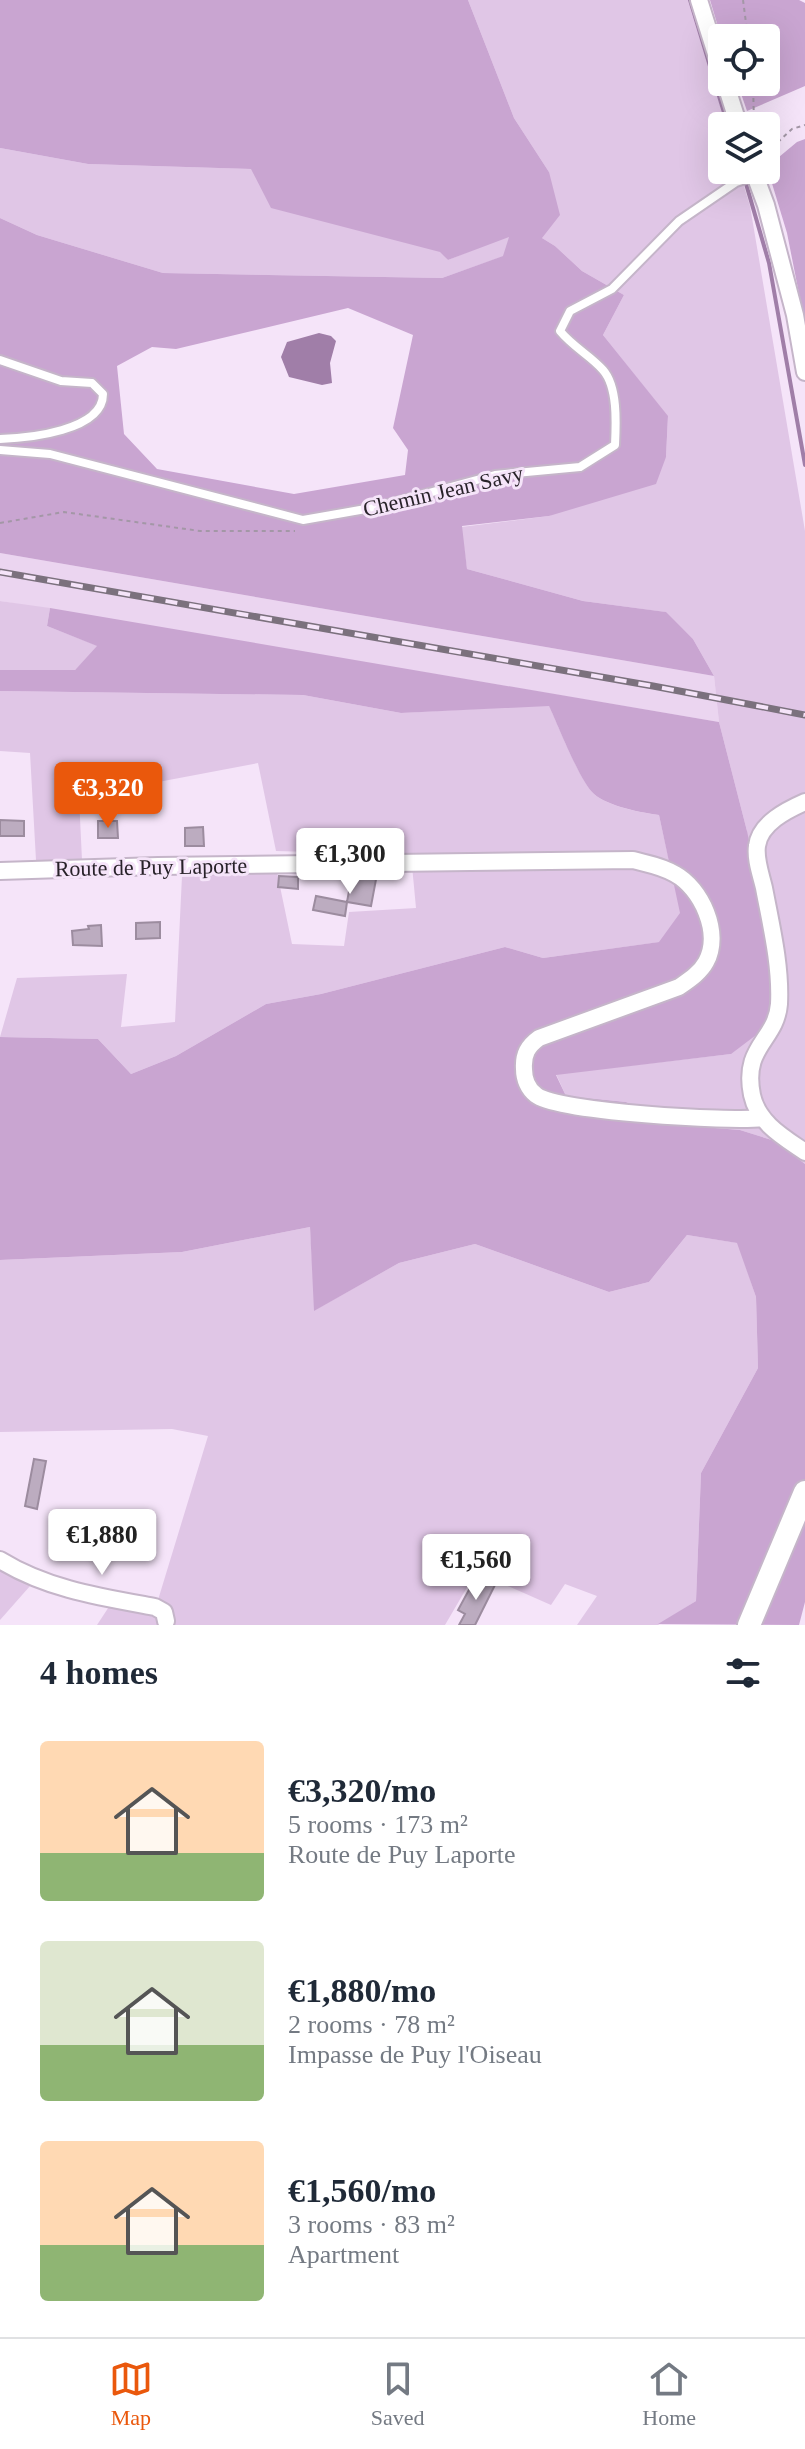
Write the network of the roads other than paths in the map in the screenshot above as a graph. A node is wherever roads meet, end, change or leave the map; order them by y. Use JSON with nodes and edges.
{"nodes":[{"id":1,"x":699,"y":0,"type":"edge"},
{"id":2,"x":708,"y":29,"type":"edge"},
{"id":3,"x":733,"y":184,"type":"edge"},
{"id":4,"x":758,"y":184,"type":"edge"},
{"id":5,"x":0,"y":360,"type":"edge"},
{"id":6,"x":805,"y":372,"type":"edge"},
{"id":7,"x":0,"y":439,"type":"edge"},
{"id":8,"x":0,"y":450,"type":"edge"},
{"id":9,"x":805,"y":802,"type":"edge"},
{"id":10,"x":0,"y":871,"type":"edge"},
{"id":11,"x":762,"y":1118,"type":"junction"},
{"id":12,"x":805,"y":1152,"type":"edge"},
{"id":13,"x":805,"y":1492,"type":"edge"},
{"id":14,"x":0,"y":1560,"type":"edge"},
{"id":15,"x":166,"y":1621,"type":"dead end"},
{"id":16,"x":749,"y":1625,"type":"edge"}],
"edges":[{"from":1,"to":2,"type":"street"},
{"from":3,"to":8,"type":"lane","name":"Chemin Jean Savy"},
{"from":4,"to":6,"type":"street"},
{"from":5,"to":7,"type":"lane"},
{"from":9,"to":11,"type":"street"},
{"from":10,"to":11,"type":"street","name":"Route de Puy Laporte"},
{"from":11,"to":12,"type":"street"},
{"from":13,"to":16,"type":"main road"},
{"from":14,"to":15,"type":"street"}]}
